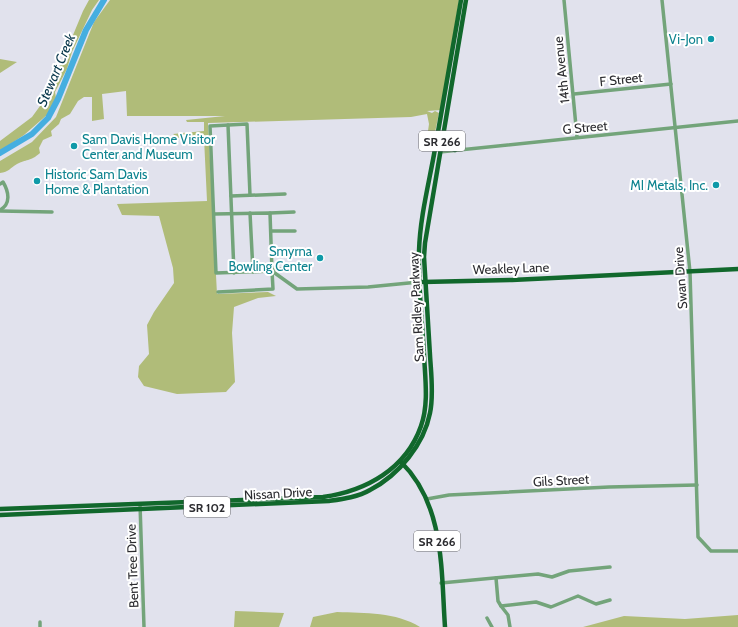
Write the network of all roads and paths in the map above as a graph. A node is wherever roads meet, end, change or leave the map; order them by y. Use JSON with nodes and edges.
{"nodes":[{"id":1,"x":461,"y":0,"type":"edge"},
{"id":2,"x":466,"y":0,"type":"edge"},
{"id":3,"x":564,"y":0,"type":"edge"},
{"id":4,"x":662,"y":0,"type":"edge"},
{"id":5,"x":671,"y":84,"type":"junction"},
{"id":6,"x":574,"y":94,"type":"junction"},
{"id":7,"x":738,"y":121,"type":"edge"},
{"id":8,"x":228,"y":125,"type":"junction"},
{"id":9,"x":676,"y":128,"type":"junction"},
{"id":10,"x":443,"y":133,"type":"junction"},
{"id":11,"x":577,"y":137,"type":"junction"},
{"id":12,"x":455,"y":150,"type":"junction"},
{"id":13,"x":437,"y":151,"type":"junction"},
{"id":14,"x":0,"y":184,"type":"edge"},
{"id":15,"x":285,"y":194,"type":"dead end"},
{"id":16,"x":250,"y":195,"type":"junction"},
{"id":17,"x":231,"y":196,"type":"junction"},
{"id":18,"x":0,"y":211,"type":"edge"},
{"id":19,"x":52,"y":212,"type":"dead end"},
{"id":20,"x":294,"y":212,"type":"dead end"},
{"id":21,"x":232,"y":213,"type":"junction"},
{"id":22,"x":250,"y":213,"type":"junction"},
{"id":23,"x":270,"y":213,"type":"junction"},
{"id":24,"x":214,"y":214,"type":"junction"},
{"id":25,"x":271,"y":231,"type":"junction"},
{"id":26,"x":294,"y":231,"type":"dead end"},
{"id":27,"x":271,"y":250,"type":"junction"},
{"id":28,"x":296,"y":250,"type":"dead end"},
{"id":29,"x":296,"y":269,"type":"dead end"},
{"id":30,"x":738,"y":269,"type":"edge"},
{"id":31,"x":272,"y":270,"type":"junction"},
{"id":32,"x":234,"y":272,"type":"junction"},
{"id":33,"x":253,"y":272,"type":"junction"},
{"id":34,"x":690,"y":272,"type":"junction"},
{"id":35,"x":419,"y":282,"type":"junction"},
{"id":36,"x":425,"y":282,"type":"junction"},
{"id":37,"x":218,"y":292,"type":"dead end"},
{"id":38,"x":401,"y":463,"type":"junction"},
{"id":39,"x":697,"y":484,"type":"junction"},
{"id":40,"x":427,"y":499,"type":"junction"},
{"id":41,"x":140,"y":507,"type":"junction"},
{"id":42,"x":0,"y":509,"type":"edge"},
{"id":43,"x":0,"y":515,"type":"edge"},
{"id":44,"x":738,"y":551,"type":"edge"},
{"id":45,"x":610,"y":567,"type":"dead end"},
{"id":46,"x":496,"y":578,"type":"junction"},
{"id":47,"x":441,"y":582,"type":"junction"},
{"id":48,"x":610,"y":600,"type":"dead end"},
{"id":49,"x":501,"y":606,"type":"junction"},
{"id":50,"x":487,"y":618,"type":"dead end"},
{"id":51,"x":510,"y":626,"type":"edge"},
{"id":52,"x":144,"y":627,"type":"edge"},
{"id":53,"x":445,"y":627,"type":"edge"},
{"id":54,"x":492,"y":627,"type":"edge"},
{"id":55,"x":504,"y":627,"type":"edge"}],
"edges":[{"from":1,"to":13,"type":"main road","name":"Sam Ridley Parkway","number":"SR 266"},
{"from":2,"to":10,"type":"main road","name":"Sam Ridley Parkway","number":"SR 266"},
{"from":3,"to":6,"type":"street","name":"14th Avenue"},
{"from":4,"to":5,"type":"street","name":"Swan Drive"},
{"from":5,"to":6,"type":"street","name":"F Street"},
{"from":5,"to":9,"type":"street","name":"Swan Drive"},
{"from":6,"to":11,"type":"street","name":"14th Avenue"},
{"from":7,"to":9,"type":"street","name":"G Street"},
{"from":8,"to":16,"type":"street"},
{"from":8,"to":17,"type":"street"},
{"from":8,"to":24,"type":"street"},
{"from":9,"to":11,"type":"street","name":"G Street"},
{"from":9,"to":34,"type":"street","name":"Swan Drive"},
{"from":10,"to":12,"type":"main road"},
{"from":10,"to":13,"type":"main road","name":"Sam Ridley Parkway","number":"SR 266"},
{"from":11,"to":12,"type":"street","name":"G Street"},
{"from":12,"to":13,"type":"street","name":"G Street"},
{"from":13,"to":35,"type":"main road","name":"Sam Ridley Parkway","number":"SR 266"},
{"from":13,"to":36,"type":"main road","name":"Sam Ridley Parkway","number":"SR 266"},
{"from":14,"to":18,"type":"street"},
{"from":15,"to":16,"type":"street"},
{"from":16,"to":17,"type":"street"},
{"from":17,"to":21,"type":"street"},
{"from":18,"to":19,"type":"street"},
{"from":20,"to":23,"type":"street"},
{"from":21,"to":22,"type":"street"},
{"from":21,"to":24,"type":"street"},
{"from":21,"to":32,"type":"street"},
{"from":22,"to":23,"type":"street"},
{"from":22,"to":33,"type":"street"},
{"from":23,"to":25,"type":"street"},
{"from":24,"to":32,"type":"street"},
{"from":25,"to":26,"type":"street"},
{"from":25,"to":27,"type":"street"},
{"from":27,"to":28,"type":"street"},
{"from":27,"to":31,"type":"street"},
{"from":29,"to":31,"type":"street"},
{"from":30,"to":34,"type":"main road","name":"Weakley Lane"},
{"from":31,"to":33,"type":"street"},
{"from":31,"to":35,"type":"street","name":"Weakley Lane"},
{"from":31,"to":37,"type":"street"},
{"from":32,"to":33,"type":"street"},
{"from":34,"to":36,"type":"main road","name":"Weakley Lane"},
{"from":34,"to":39,"type":"street","name":"Swan Drive"},
{"from":35,"to":36,"type":"main road","name":"Weakley Lane"},
{"from":35,"to":38,"type":"main road","name":"Sam Ridley Parkway","number":"SR 266"},
{"from":36,"to":38,"type":"main road","name":"Sam Ridley Parkway","number":"SR 266"},
{"from":38,"to":40,"type":"main road","number":"SR 266"},
{"from":38,"to":41,"type":"main road","name":"Nissan Drive","number":"SR 102"},
{"from":39,"to":40,"type":"street","name":"Gils Street"},
{"from":39,"to":44,"type":"street","name":"Swan Drive"},
{"from":40,"to":47,"type":"main road","number":"SR 266"},
{"from":41,"to":42,"type":"main road","name":"Nissan Drive","number":"SR 102"},
{"from":41,"to":43,"type":"main road","name":"Nissan Drive","number":"SR 102"},
{"from":41,"to":52,"type":"street","name":"Bent Tree Drive"},
{"from":45,"to":46,"type":"street"},
{"from":46,"to":47,"type":"street"},
{"from":46,"to":49,"type":"street"},
{"from":47,"to":53,"type":"main road","number":"SR 266"},
{"from":48,"to":49,"type":"street"},
{"from":49,"to":51,"type":"street"},
{"from":50,"to":54,"type":"street"},
{"from":51,"to":55,"type":"street"}]}
